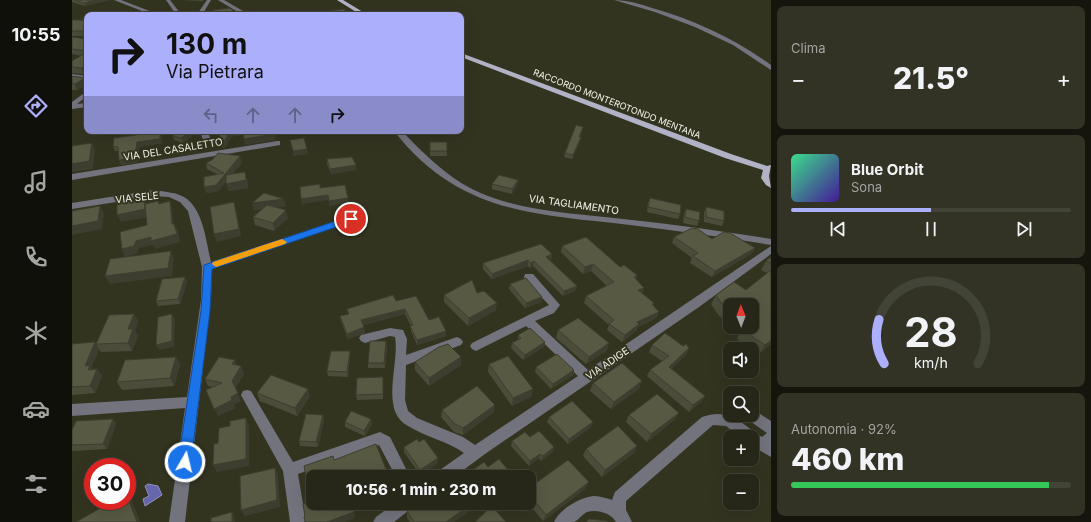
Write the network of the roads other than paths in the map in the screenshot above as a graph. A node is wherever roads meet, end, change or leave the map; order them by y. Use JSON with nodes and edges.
{"nodes":[{"id":1,"x":116,"y":0,"type":"edge"},
{"id":2,"x":168,"y":0,"type":"edge"},
{"id":3,"x":209,"y":0,"type":"edge"},
{"id":4,"x":220,"y":0,"type":"edge"},
{"id":5,"x":339,"y":0,"type":"edge"},
{"id":6,"x":616,"y":0,"type":"edge"},
{"id":7,"x":149,"y":12,"type":"edge"},
{"id":8,"x":175,"y":12,"type":"edge"},
{"id":9,"x":201,"y":12,"type":"edge"},
{"id":10,"x":242,"y":12,"type":"edge"},
{"id":11,"x":360,"y":12,"type":"edge"},
{"id":12,"x":464,"y":55,"type":"edge"},
{"id":13,"x":771,"y":68,"type":"edge"},
{"id":14,"x":72,"y":76,"type":"edge"},
{"id":15,"x":84,"y":78,"type":"edge"},
{"id":16,"x":84,"y":96,"type":"edge"},
{"id":17,"x":84,"y":105,"type":"edge"},
{"id":18,"x":72,"y":106,"type":"edge"},
{"id":19,"x":205,"y":134,"type":"edge"},
{"id":20,"x":401,"y":134,"type":"edge"},
{"id":21,"x":207,"y":141,"type":"dead end"},
{"id":22,"x":278,"y":143,"type":"dead end"},
{"id":23,"x":769,"y":168,"type":"edge"},
{"id":24,"x":72,"y":177,"type":"edge"},
{"id":25,"x":771,"y":185,"type":"edge"},
{"id":26,"x":72,"y":206,"type":"edge"},
{"id":27,"x":351,"y":219,"type":"dead end"},
{"id":28,"x":771,"y":242,"type":"edge"},
{"id":29,"x":771,"y":249,"type":"edge"},
{"id":30,"x":207,"y":267,"type":"junction"},
{"id":31,"x":529,"y":277,"type":"dead end"},
{"id":32,"x":527,"y":320,"type":"junction"},
{"id":33,"x":365,"y":338,"type":"dead end"},
{"id":34,"x":457,"y":342,"type":"dead end"},
{"id":35,"x":476,"y":346,"type":"dead end"},
{"id":36,"x":400,"y":362,"type":"junction"},
{"id":37,"x":586,"y":377,"type":"junction"},
{"id":38,"x":247,"y":395,"type":"dead end"},
{"id":39,"x":193,"y":402,"type":"junction"},
{"id":40,"x":72,"y":410,"type":"edge"},
{"id":41,"x":759,"y":420,"type":"edge"},
{"id":42,"x":771,"y":429,"type":"edge"},
{"id":43,"x":762,"y":442,"type":"edge"},
{"id":44,"x":475,"y":453,"type":"junction"},
{"id":45,"x":290,"y":470,"type":"junction"},
{"id":46,"x":400,"y":470,"type":"edge"},
{"id":47,"x":452,"y":470,"type":"edge"},
{"id":48,"x":397,"y":510,"type":"edge"},
{"id":49,"x":621,"y":516,"type":"edge"},
{"id":50,"x":177,"y":522,"type":"edge"},
{"id":51,"x":298,"y":522,"type":"edge"},
{"id":52,"x":381,"y":522,"type":"edge"},
{"id":53,"x":562,"y":522,"type":"edge"}],
"edges":[{"from":1,"to":7,"type":"street"},
{"from":2,"to":8,"type":"street"},
{"from":3,"to":9,"type":"street"},
{"from":4,"to":10,"type":"street"},
{"from":5,"to":11,"type":"main road"},
{"from":6,"to":13,"type":"street"},
{"from":12,"to":23,"type":"main road","name":"RACCORDO MONTEROTONDO MENTANA"},
{"from":14,"to":15,"type":"street"},
{"from":16,"to":18,"type":"street"},
{"from":17,"to":18,"type":"street"},
{"from":19,"to":21,"type":"street"},
{"from":20,"to":28,"type":"street","name":"VIA TAGLIAMENTO"},
{"from":22,"to":24,"type":"street","name":"VIA DEL CASALETTO"},
{"from":23,"to":25,"type":"main road"},
{"from":26,"to":30,"type":"street","name":"VIA SELE"},
{"from":27,"to":30,"type":"street"},
{"from":29,"to":37,"type":"street","name":"VIA ADIGE"},
{"from":30,"to":39,"type":"street","name":"VIA SELE"},
{"from":31,"to":32,"type":"street"},
{"from":32,"to":35,"type":"street"},
{"from":32,"to":37,"type":"street"},
{"from":33,"to":36,"type":"street"},
{"from":34,"to":36,"type":"street"},
{"from":36,"to":44,"type":"street"},
{"from":37,"to":44,"type":"street","name":"VIA ADIGE"},
{"from":38,"to":45,"type":"street"},
{"from":39,"to":40,"type":"street"},
{"from":39,"to":50,"type":"street","name":"VIA SELE"},
{"from":41,"to":42,"type":"street"},
{"from":43,"to":49,"type":"street"},
{"from":44,"to":47,"type":"street","name":"VIA ADIGE"},
{"from":45,"to":46,"type":"street"},
{"from":45,"to":51,"type":"street"},
{"from":48,"to":52,"type":"street"},
{"from":49,"to":53,"type":"street"}]}
